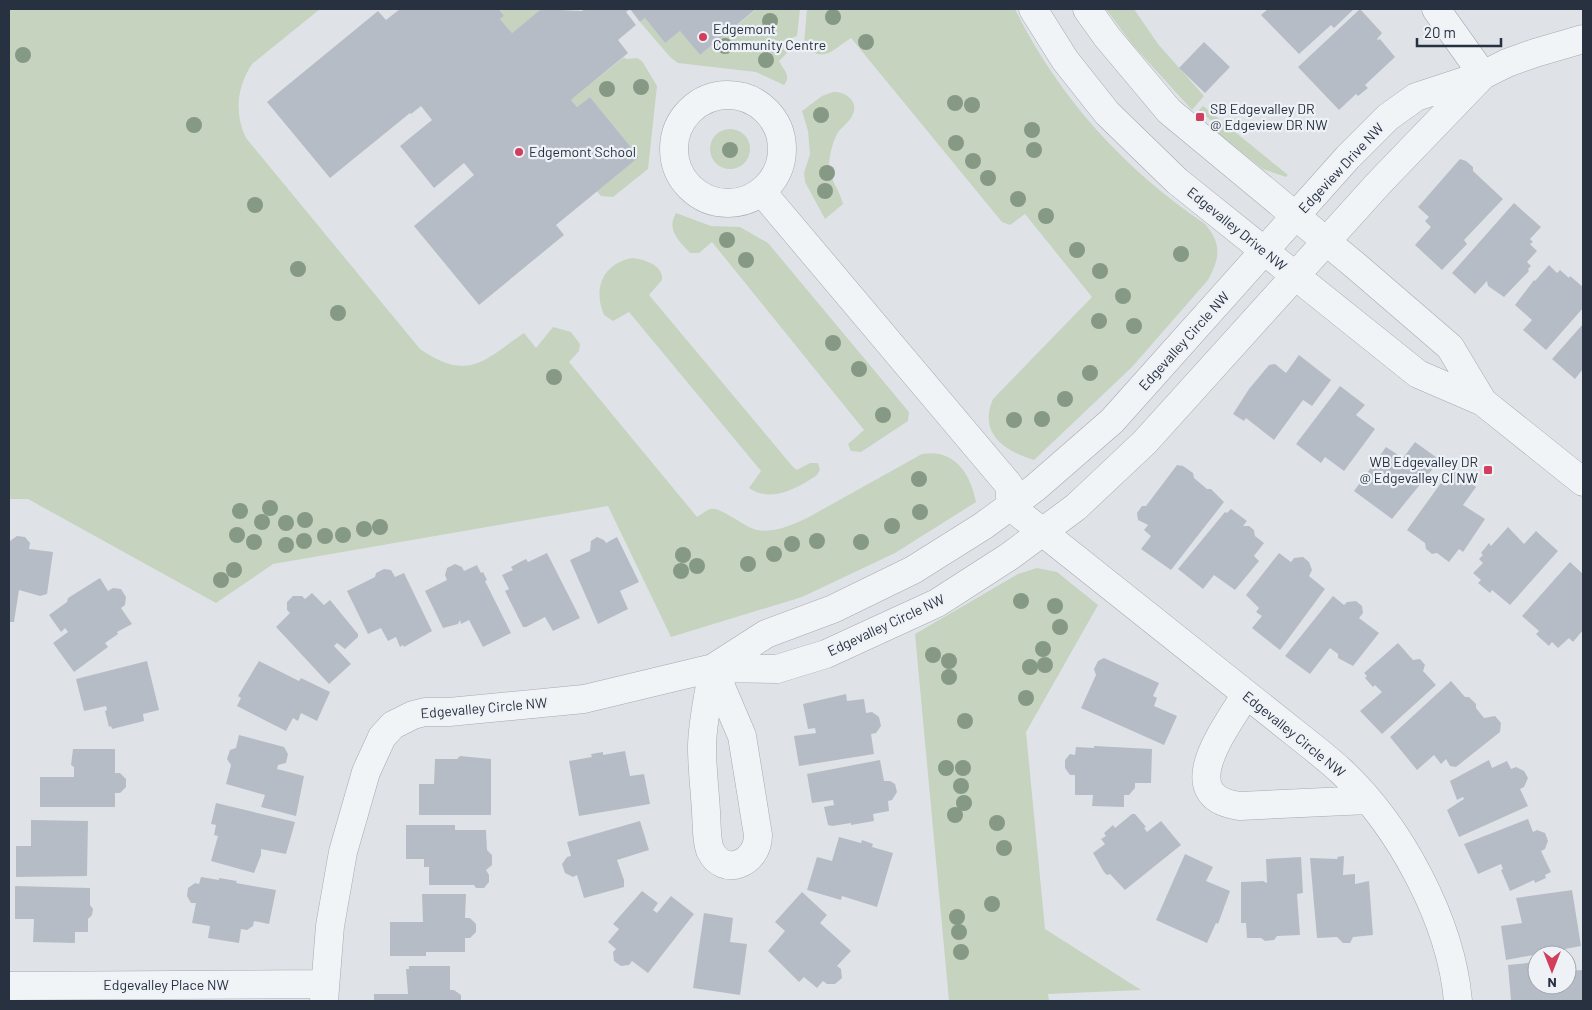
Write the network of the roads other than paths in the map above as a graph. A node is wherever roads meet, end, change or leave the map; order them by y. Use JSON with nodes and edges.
{"nodes":[{"id":1,"x":1033,"y":9,"type":"edge"},
{"id":2,"x":1087,"y":9,"type":"edge"},
{"id":3,"x":1436,"y":9,"type":"edge"},
{"id":4,"x":1583,"y":39,"type":"edge"},
{"id":5,"x":1483,"y":75,"type":"junction"},
{"id":6,"x":762,"y":192,"type":"dead end"},
{"id":7,"x":1296,"y":216,"type":"junction"},
{"id":8,"x":1326,"y":242,"type":"junction"},
{"id":9,"x":1264,"y":252,"type":"junction"},
{"id":10,"x":1296,"y":276,"type":"junction"},
{"id":11,"x":1483,"y":402,"type":"junction"},
{"id":12,"x":1583,"y":482,"type":"edge"},
{"id":13,"x":1011,"y":507,"type":"junction"},
{"id":14,"x":1042,"y":532,"type":"junction"},
{"id":15,"x":713,"y":668,"type":"junction"},
{"id":16,"x":1246,"y":694,"type":"junction"},
{"id":17,"x":1368,"y":800,"type":"junction"},
{"id":18,"x":9,"y":986,"type":"edge"},
{"id":19,"x":324,"y":992,"type":"edge"},
{"id":20,"x":1458,"y":1001,"type":"edge"}],
"edges":[{"from":1,"to":9,"type":"street","name":"Edgevalley Drive NW"},
{"from":2,"to":7,"type":"street","name":"Edgevalley Drive NW"},
{"from":3,"to":5,"type":"street"},
{"from":4,"to":5,"type":"street","name":"Edgeview Drive NW"},
{"from":5,"to":7,"type":"street","name":"Edgeview Drive NW"},
{"from":5,"to":8,"type":"street","name":"Edgeview Drive NW"},
{"from":6,"to":13,"type":"street"},
{"from":7,"to":8,"type":"street","name":"Edgevalley Drive NW"},
{"from":7,"to":9,"type":"street","name":"Edgeview Drive NW"},
{"from":8,"to":10,"type":"street","name":"Edgeview Drive NW"},
{"from":8,"to":11,"type":"street","name":"Edgevalley Drive NW"},
{"from":9,"to":10,"type":"street","name":"Edgevalley Drive NW"},
{"from":9,"to":13,"type":"street","name":"Edgevalley Circle NW"},
{"from":10,"to":11,"type":"street","name":"Edgevalley Drive NW"},
{"from":10,"to":14,"type":"street","name":"Edgevalley Circle NW"},
{"from":11,"to":12,"type":"street","name":"Edgevalley Drive NW"},
{"from":13,"to":14,"type":"street","name":"Edgevalley Circle NW"},
{"from":13,"to":15,"type":"street","name":"Edgevalley Circle NW"},
{"from":14,"to":15,"type":"street","name":"Edgevalley Circle NW"},
{"from":14,"to":16,"type":"street","name":"Edgevalley Circle NW"},
{"from":15,"to":15,"type":"street"},
{"from":15,"to":19,"type":"street","name":"Edgevalley Circle NW"},
{"from":16,"to":17,"type":"street","name":"Edgevalley Circle NW"},
{"from":16,"to":17,"type":"street"},
{"from":17,"to":20,"type":"street","name":"Edgevalley Circle NW"},
{"from":18,"to":19,"type":"street","name":"Edgevalley Place NW"}]}
